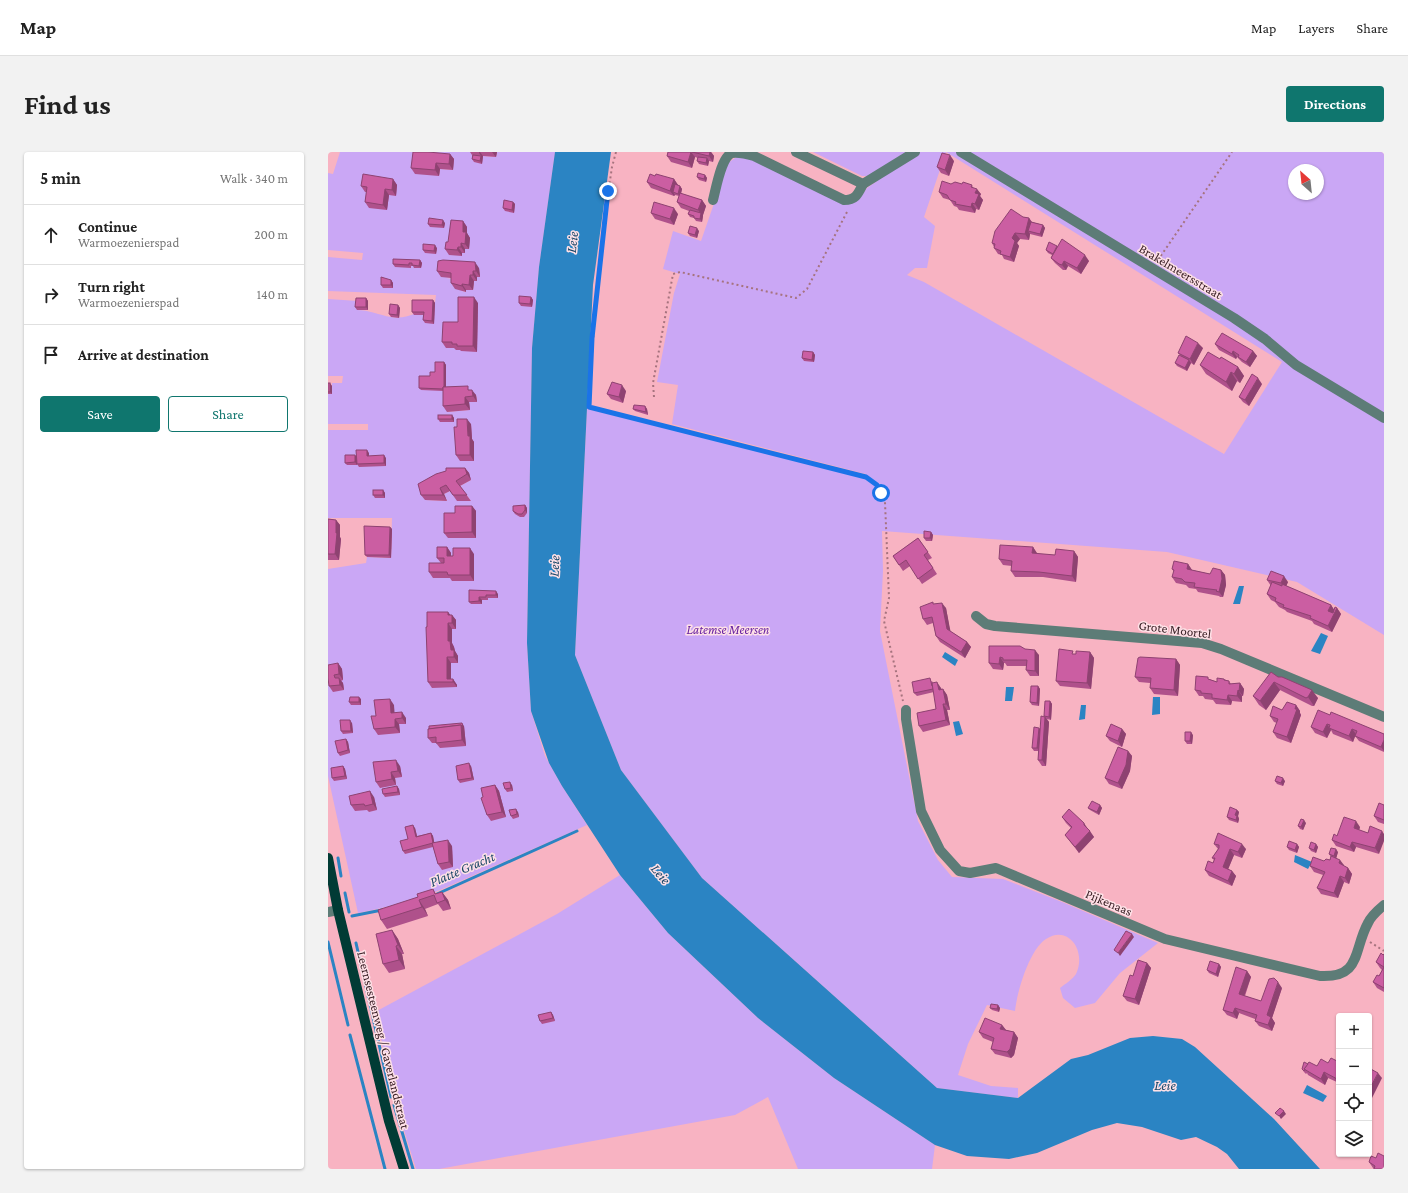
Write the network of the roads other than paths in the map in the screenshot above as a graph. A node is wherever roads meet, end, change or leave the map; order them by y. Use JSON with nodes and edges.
{"nodes":[{"id":1,"x":796,"y":152,"type":"edge"},
{"id":2,"x":914,"y":152,"type":"edge"},
{"id":3,"x":961,"y":152,"type":"edge"},
{"id":4,"x":863,"y":184,"type":"junction"},
{"id":5,"x":713,"y":200,"type":"dead end"},
{"id":6,"x":1384,"y":418,"type":"edge"},
{"id":7,"x":976,"y":616,"type":"dead end"},
{"id":8,"x":906,"y":710,"type":"road end"},
{"id":9,"x":1384,"y":717,"type":"edge"},
{"id":10,"x":328,"y":858,"type":"edge"},
{"id":11,"x":1384,"y":905,"type":"edge"},
{"id":12,"x":336,"y":913,"type":"edge"},
{"id":13,"x":404,"y":1169,"type":"edge"}],
"edges":[{"from":1,"to":4,"type":"street"},
{"from":2,"to":4,"type":"street"},
{"from":3,"to":6,"type":"street","name":"Brakelmeersstraat"},
{"from":4,"to":5,"type":"street"},
{"from":7,"to":9,"type":"street","name":"Grote Moortel"},
{"from":8,"to":11,"type":"street","name":"Pijkenaas"},
{"from":10,"to":12,"type":"main road","name":"Leernsesteenweg / Gaverlandstraat"},
{"from":12,"to":13,"type":"main road","name":"Leernsesteenweg / Gaverlandstraat"}]}
